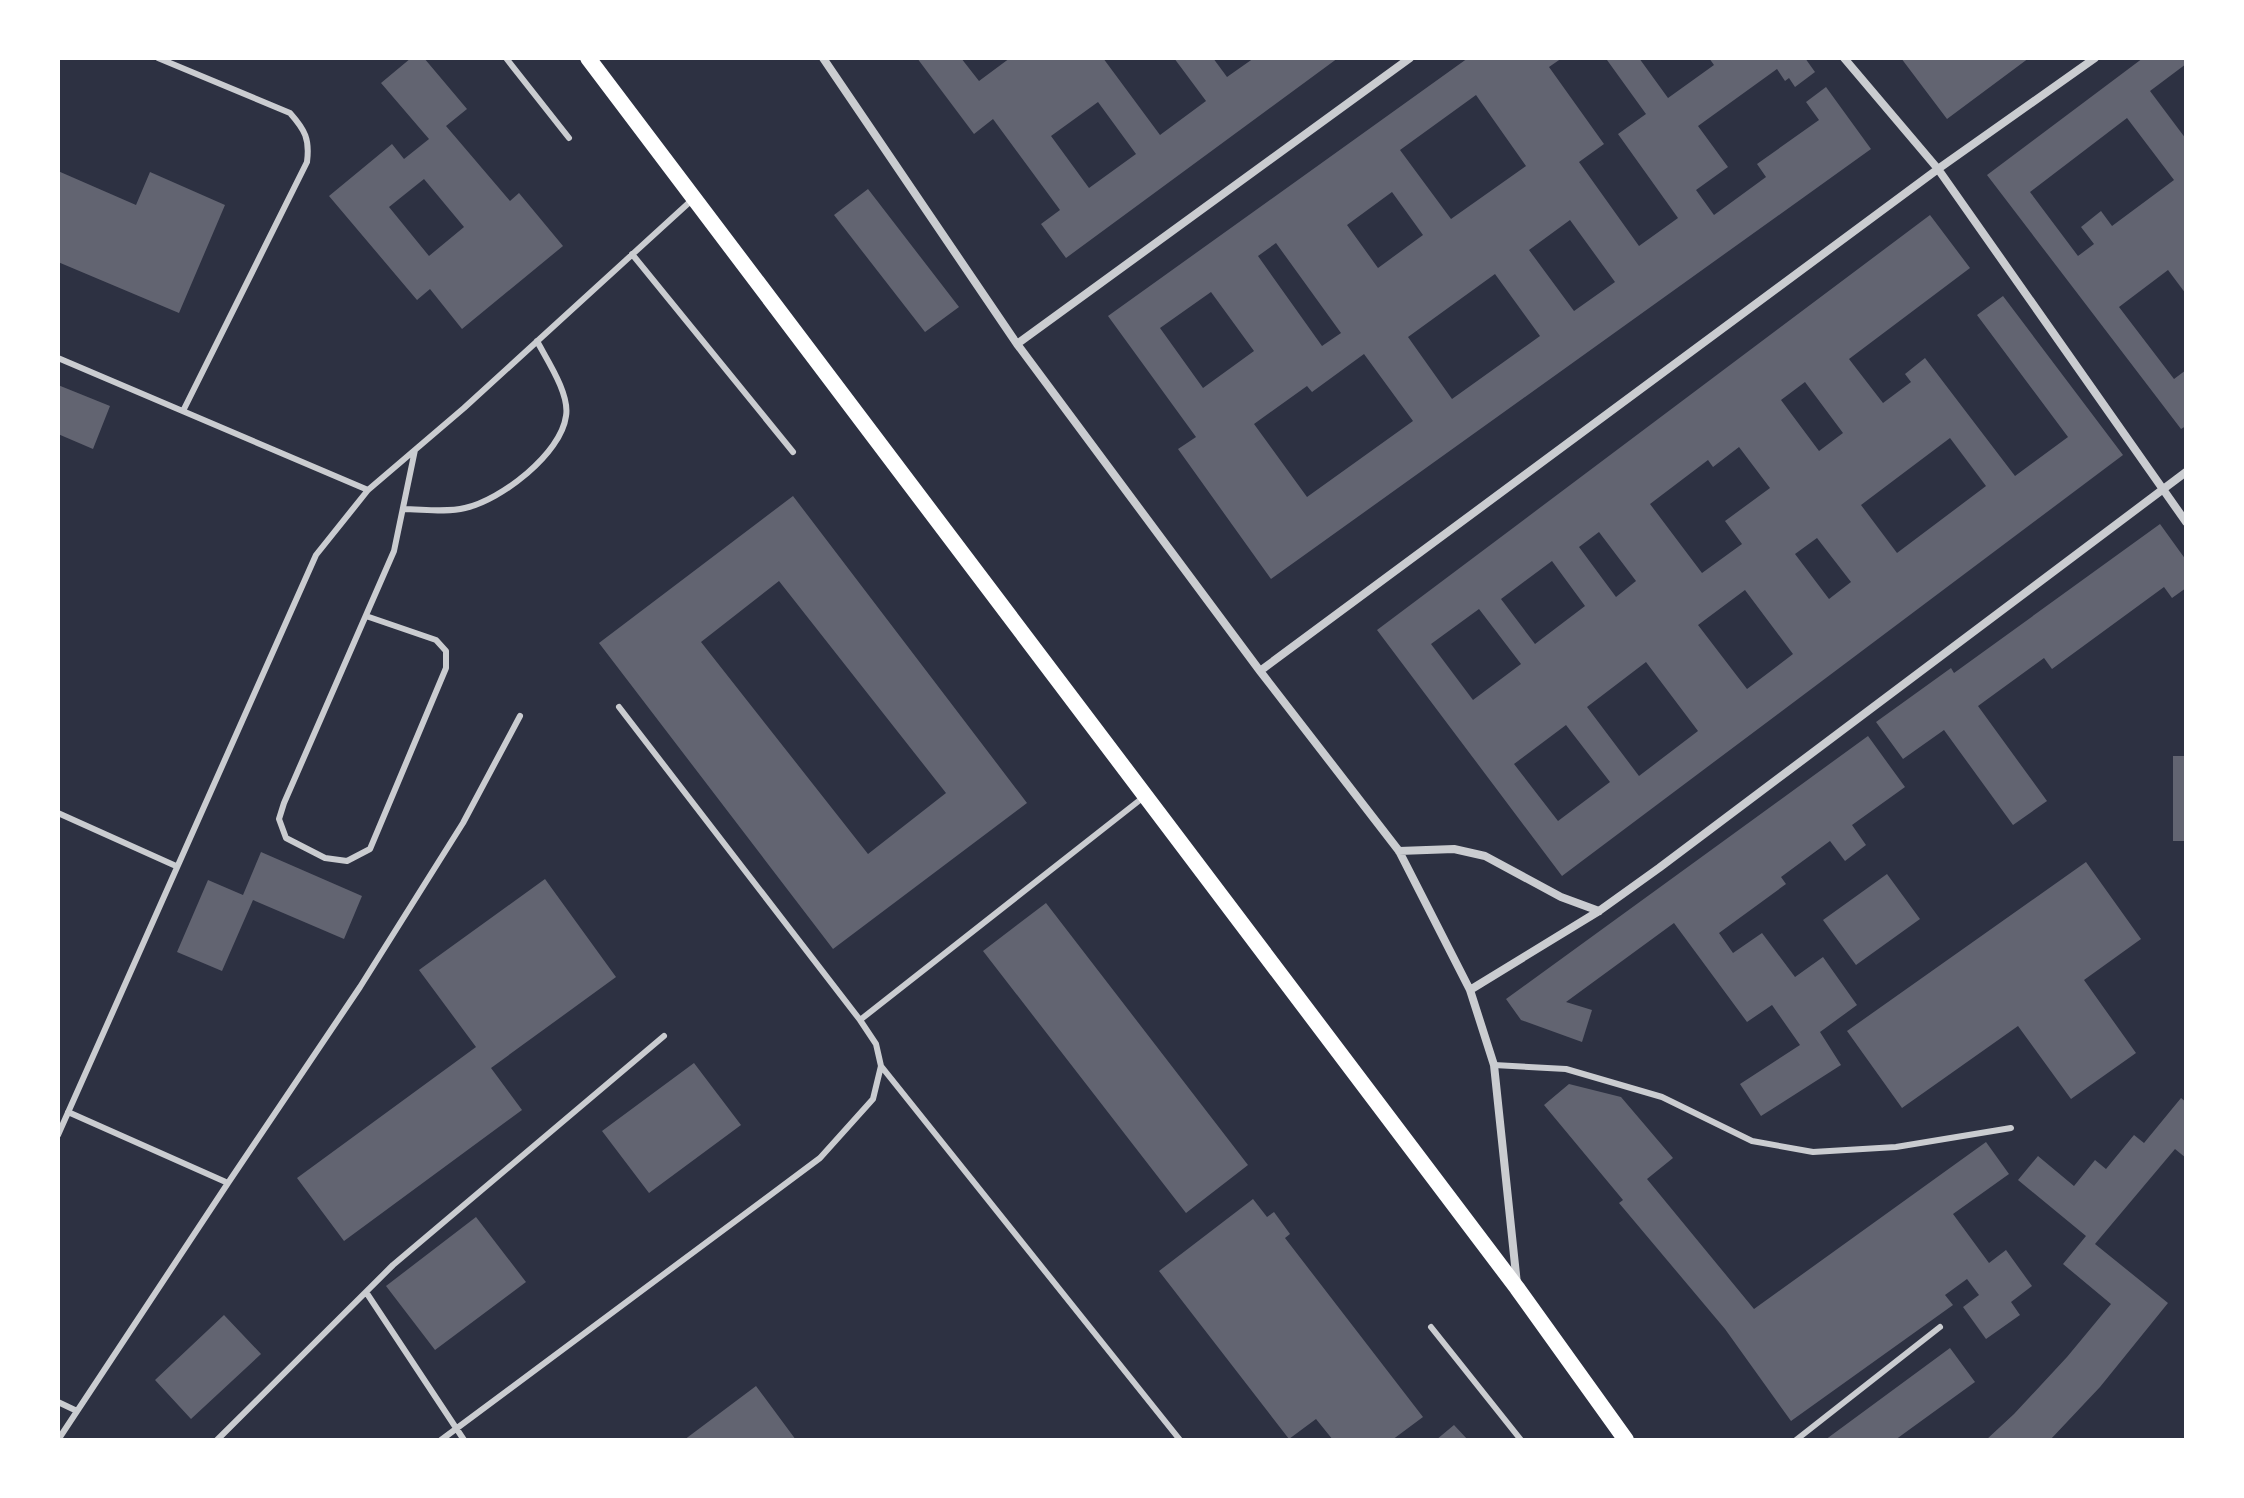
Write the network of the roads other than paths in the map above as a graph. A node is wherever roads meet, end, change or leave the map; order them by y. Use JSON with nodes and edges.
{"nodes":[{"id":1,"x":158,"y":58,"type":"edge"},
{"id":2,"x":506,"y":58,"type":"edge"},
{"id":3,"x":588,"y":58,"type":"edge"},
{"id":4,"x":823,"y":58,"type":"edge"},
{"id":5,"x":1410,"y":58,"type":"edge"},
{"id":6,"x":1844,"y":58,"type":"edge"},
{"id":7,"x":2095,"y":58,"type":"edge"},
{"id":8,"x":569,"y":138,"type":"dead end"},
{"id":9,"x":1938,"y":169,"type":"junction"},
{"id":10,"x":693,"y":199,"type":"junction"},
{"id":11,"x":632,"y":254,"type":"junction"},
{"id":12,"x":537,"y":341,"type":"junction"},
{"id":13,"x":1017,"y":344,"type":"junction"},
{"id":14,"x":58,"y":358,"type":"edge"},
{"id":15,"x":183,"y":411,"type":"junction"},
{"id":16,"x":415,"y":450,"type":"junction"},
{"id":17,"x":793,"y":452,"type":"dead end"},
{"id":18,"x":2186,"y":472,"type":"edge"},
{"id":19,"x":368,"y":490,"type":"junction"},
{"id":20,"x":2162,"y":490,"type":"junction"},
{"id":21,"x":403,"y":509,"type":"junction"},
{"id":22,"x":2186,"y":522,"type":"edge"},
{"id":23,"x":366,"y":616,"type":"junction"},
{"id":24,"x":1260,"y":671,"type":"junction"},
{"id":25,"x":619,"y":707,"type":"dead end"},
{"id":26,"x":520,"y":716,"type":"dead end"},
{"id":27,"x":1145,"y":796,"type":"junction"},
{"id":28,"x":58,"y":813,"type":"edge"},
{"id":29,"x":1399,"y":851,"type":"junction"},
{"id":30,"x":176,"y":866,"type":"junction"},
{"id":31,"x":1599,"y":911,"type":"junction"},
{"id":32,"x":1470,"y":990,"type":"junction"},
{"id":33,"x":860,"y":1020,"type":"junction"},
{"id":34,"x":664,"y":1036,"type":"dead end"},
{"id":35,"x":1494,"y":1065,"type":"junction"},
{"id":36,"x":881,"y":1066,"type":"junction"},
{"id":37,"x":68,"y":1112,"type":"junction"},
{"id":38,"x":2011,"y":1128,"type":"dead end"},
{"id":39,"x":58,"y":1135,"type":"edge"},
{"id":40,"x":228,"y":1183,"type":"junction"},
{"id":41,"x":1517,"y":1288,"type":"junction"},
{"id":42,"x":366,"y":1292,"type":"junction"},
{"id":43,"x":1431,"y":1327,"type":"dead end"},
{"id":44,"x":1940,"y":1327,"type":"dead end"},
{"id":45,"x":58,"y":1402,"type":"edge"},
{"id":46,"x":77,"y":1411,"type":"junction"},
{"id":47,"x":456,"y":1429,"type":"junction"},
{"id":48,"x":58,"y":1440,"type":"edge"},
{"id":49,"x":217,"y":1440,"type":"edge"},
{"id":50,"x":441,"y":1440,"type":"edge"},
{"id":51,"x":464,"y":1440,"type":"edge"},
{"id":52,"x":1180,"y":1440,"type":"edge"},
{"id":53,"x":1521,"y":1440,"type":"edge"},
{"id":54,"x":1626,"y":1440,"type":"edge"},
{"id":55,"x":1796,"y":1440,"type":"edge"}],
"edges":[{"from":1,"to":15,"type":"lane"},
{"from":2,"to":8,"type":"lane"},
{"from":3,"to":10,"type":"main road"},
{"from":4,"to":13,"type":"street"},
{"from":5,"to":13,"type":"street"},
{"from":6,"to":9,"type":"street"},
{"from":7,"to":9,"type":"street"},
{"from":9,"to":20,"type":"street"},
{"from":9,"to":24,"type":"street"},
{"from":10,"to":11,"type":"lane"},
{"from":10,"to":27,"type":"main road"},
{"from":11,"to":12,"type":"lane"},
{"from":11,"to":17,"type":"lane"},
{"from":12,"to":16,"type":"lane"},
{"from":12,"to":21,"type":"lane"},
{"from":13,"to":24,"type":"street"},
{"from":14,"to":15,"type":"lane"},
{"from":15,"to":19,"type":"lane"},
{"from":16,"to":19,"type":"lane"},
{"from":16,"to":21,"type":"lane"},
{"from":18,"to":20,"type":"street"},
{"from":19,"to":30,"type":"lane"},
{"from":20,"to":22,"type":"street"},
{"from":20,"to":31,"type":"street"},
{"from":21,"to":23,"type":"lane"},
{"from":23,"to":23,"type":"lane"},
{"from":24,"to":29,"type":"street"},
{"from":25,"to":33,"type":"lane"},
{"from":26,"to":40,"type":"lane"},
{"from":27,"to":33,"type":"lane"},
{"from":27,"to":41,"type":"main road"},
{"from":28,"to":30,"type":"lane"},
{"from":29,"to":31,"type":"street"},
{"from":29,"to":32,"type":"street"},
{"from":30,"to":37,"type":"lane"},
{"from":31,"to":32,"type":"street"},
{"from":32,"to":35,"type":"street"},
{"from":33,"to":36,"type":"lane"},
{"from":34,"to":42,"type":"lane"},
{"from":35,"to":38,"type":"lane"},
{"from":35,"to":41,"type":"street"},
{"from":36,"to":47,"type":"lane"},
{"from":36,"to":52,"type":"lane"},
{"from":37,"to":39,"type":"lane"},
{"from":37,"to":40,"type":"lane"},
{"from":40,"to":46,"type":"lane"},
{"from":41,"to":54,"type":"main road"},
{"from":42,"to":47,"type":"lane"},
{"from":42,"to":49,"type":"lane"},
{"from":43,"to":53,"type":"lane"},
{"from":44,"to":55,"type":"lane"},
{"from":45,"to":46,"type":"lane"},
{"from":46,"to":48,"type":"lane"},
{"from":47,"to":50,"type":"lane"},
{"from":47,"to":51,"type":"lane"}]}
